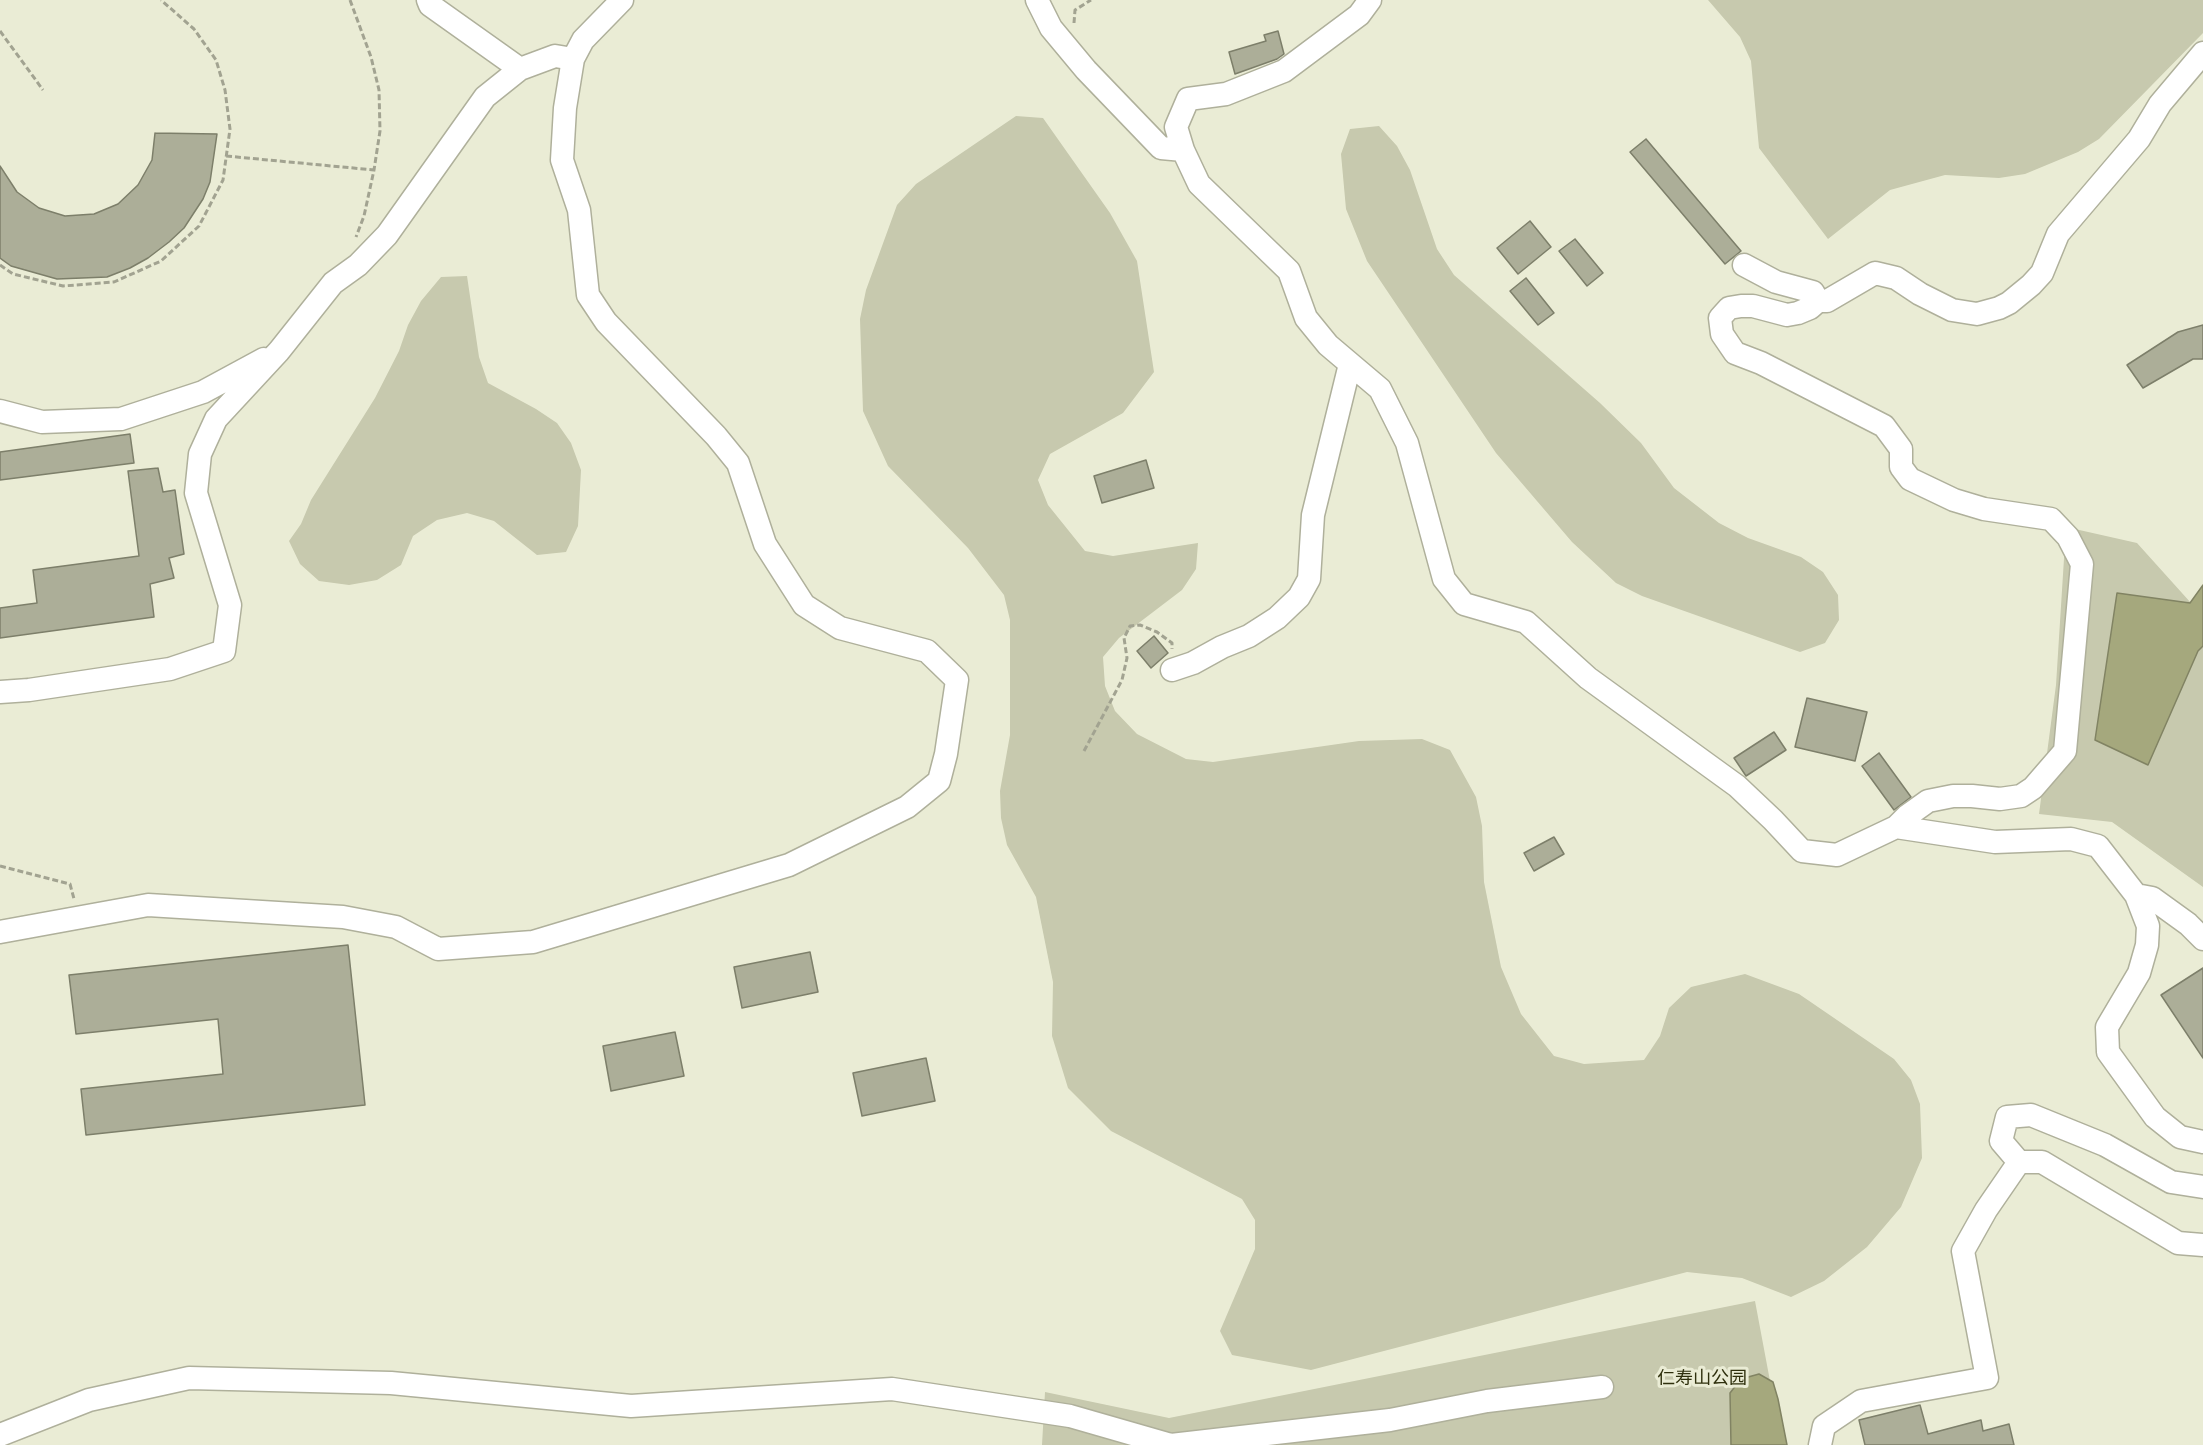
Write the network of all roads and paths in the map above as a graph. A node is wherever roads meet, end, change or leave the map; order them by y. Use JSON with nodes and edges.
{"nodes":[{"id":1,"x":161,"y":0,"type":"edge"},
{"id":2,"x":350,"y":0,"type":"edge"},
{"id":3,"x":428,"y":0,"type":"edge"},
{"id":4,"x":622,"y":0,"type":"edge"},
{"id":5,"x":1037,"y":0,"type":"edge"},
{"id":6,"x":1091,"y":0,"type":"edge"},
{"id":7,"x":1370,"y":0,"type":"edge"},
{"id":8,"x":0,"y":31,"type":"edge"},
{"id":9,"x":1071,"y":52,"type":"junction"},
{"id":10,"x":2203,"y":53,"type":"edge"},
{"id":11,"x":573,"y":59,"type":"junction"},
{"id":12,"x":520,"y":69,"type":"junction"},
{"id":13,"x":43,"y":90,"type":"dead end"},
{"id":14,"x":1183,"y":150,"type":"junction"},
{"id":15,"x":226,"y":156,"type":"junction"},
{"id":16,"x":374,"y":170,"type":"junction"},
{"id":17,"x":356,"y":238,"type":"dead end"},
{"id":18,"x":1744,"y":265,"type":"dead end"},
{"id":19,"x":0,"y":266,"type":"edge"},
{"id":20,"x":1818,"y":302,"type":"junction"},
{"id":21,"x":279,"y":351,"type":"junction"},
{"id":22,"x":1350,"y":364,"type":"junction"},
{"id":23,"x":0,"y":411,"type":"edge"},
{"id":24,"x":1172,"y":670,"type":"joint"},
{"id":25,"x":0,"y":692,"type":"edge"},
{"id":26,"x":1084,"y":751,"type":"dead end"},
{"id":27,"x":1896,"y":827,"type":"junction"},
{"id":28,"x":0,"y":866,"type":"edge"},
{"id":29,"x":2136,"y":895,"type":"junction"},
{"id":30,"x":79,"y":919,"type":"junction"},
{"id":31,"x":0,"y":932,"type":"edge"},
{"id":32,"x":2203,"y":939,"type":"edge"},
{"id":33,"x":2203,"y":1142,"type":"edge"},
{"id":34,"x":2019,"y":1162,"type":"junction"},
{"id":35,"x":2203,"y":1187,"type":"edge"},
{"id":36,"x":2203,"y":1245,"type":"edge"},
{"id":37,"x":1602,"y":1387,"type":"dead end"},
{"id":38,"x":0,"y":1436,"type":"edge"},
{"id":39,"x":1820,"y":1445,"type":"edge"}],
"edges":[{"from":1,"to":15,"type":"path"},
{"from":2,"to":16,"type":"path"},
{"from":3,"to":12,"type":"street"},
{"from":4,"to":11,"type":"street"},
{"from":5,"to":9,"type":"street"},
{"from":6,"to":9,"type":"path"},
{"from":7,"to":14,"type":"street"},
{"from":8,"to":13,"type":"path"},
{"from":9,"to":14,"type":"street"},
{"from":10,"to":20,"type":"street"},
{"from":11,"to":12,"type":"street"},
{"from":11,"to":30,"type":"street"},
{"from":12,"to":21,"type":"street"},
{"from":14,"to":22,"type":"street"},
{"from":15,"to":16,"type":"path"},
{"from":15,"to":19,"type":"path"},
{"from":16,"to":17,"type":"path"},
{"from":18,"to":20,"type":"street"},
{"from":20,"to":27,"type":"street"},
{"from":21,"to":23,"type":"street"},
{"from":21,"to":25,"type":"street"},
{"from":22,"to":24,"type":"street"},
{"from":22,"to":27,"type":"street"},
{"from":24,"to":26,"type":"path"},
{"from":27,"to":29,"type":"street"},
{"from":28,"to":30,"type":"path"},
{"from":29,"to":32,"type":"street"},
{"from":29,"to":33,"type":"street"},
{"from":30,"to":31,"type":"street"},
{"from":34,"to":35,"type":"street"},
{"from":34,"to":36,"type":"street"},
{"from":34,"to":39,"type":"street"},
{"from":37,"to":38,"type":"street"}]}
